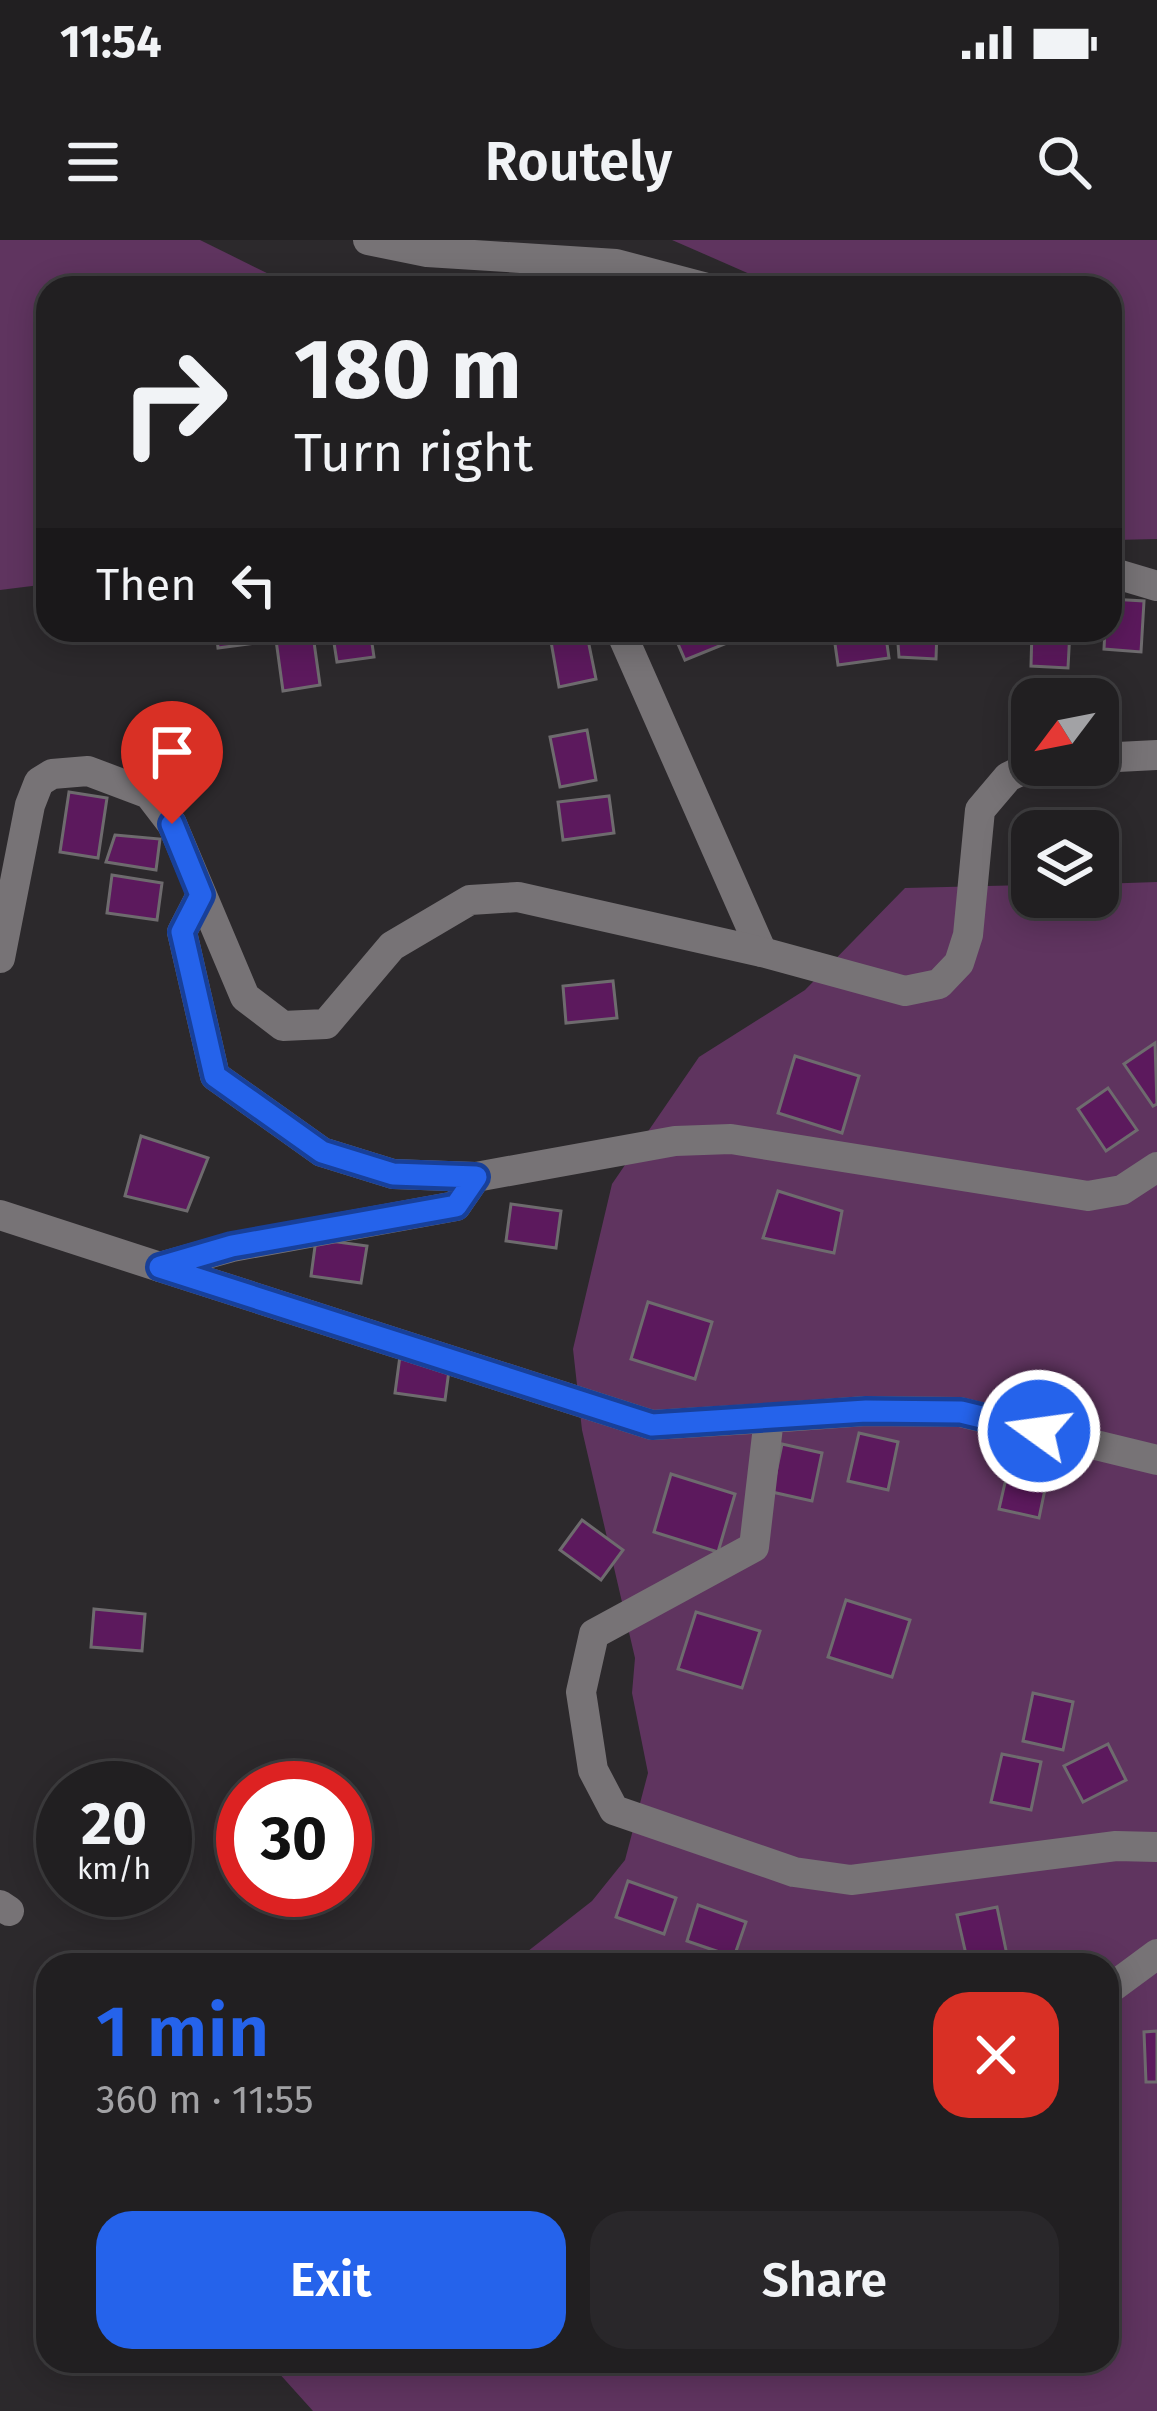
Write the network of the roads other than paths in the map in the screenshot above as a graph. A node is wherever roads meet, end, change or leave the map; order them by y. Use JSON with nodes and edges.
{"nodes":[{"id":1,"x":368,"y":240,"type":"edge"},
{"id":2,"x":662,"y":276,"type":"edge"},
{"id":3,"x":1122,"y":576,"type":"edge"},
{"id":4,"x":1157,"y":586,"type":"edge"},
{"id":5,"x":625,"y":642,"type":"edge"},
{"id":6,"x":1157,"y":755,"type":"edge"},
{"id":7,"x":1119,"y":757,"type":"edge"},
{"id":8,"x":1011,"y":776,"type":"edge"},
{"id":9,"x":201,"y":895,"type":"junction"},
{"id":10,"x":762,"y":952,"type":"junction"},
{"id":11,"x":0,"y":958,"type":"edge"},
{"id":12,"x":1157,"y":1167,"type":"edge"},
{"id":13,"x":476,"y":1177,"type":"junction"},
{"id":14,"x":0,"y":1215,"type":"edge"},
{"id":15,"x":160,"y":1267,"type":"junction"},
{"id":16,"x":769,"y":1418,"type":"junction"},
{"id":17,"x":1157,"y":1460,"type":"edge"},
{"id":18,"x":1157,"y":1847,"type":"edge"},
{"id":19,"x":1157,"y":1954,"type":"edge"},
{"id":20,"x":1119,"y":1982,"type":"edge"}],
"edges":[{"from":1,"to":2,"type":"street"},
{"from":3,"to":4,"type":"street"},
{"from":5,"to":10,"type":"street"},
{"from":6,"to":7,"type":"street"},
{"from":8,"to":10,"type":"street"},
{"from":9,"to":10,"type":"street"},
{"from":9,"to":11,"type":"street"},
{"from":9,"to":13,"type":"street"},
{"from":12,"to":13,"type":"street"},
{"from":13,"to":15,"type":"street"},
{"from":14,"to":15,"type":"street"},
{"from":15,"to":16,"type":"street"},
{"from":16,"to":17,"type":"street"},
{"from":16,"to":18,"type":"street"},
{"from":19,"to":20,"type":"street"}]}
